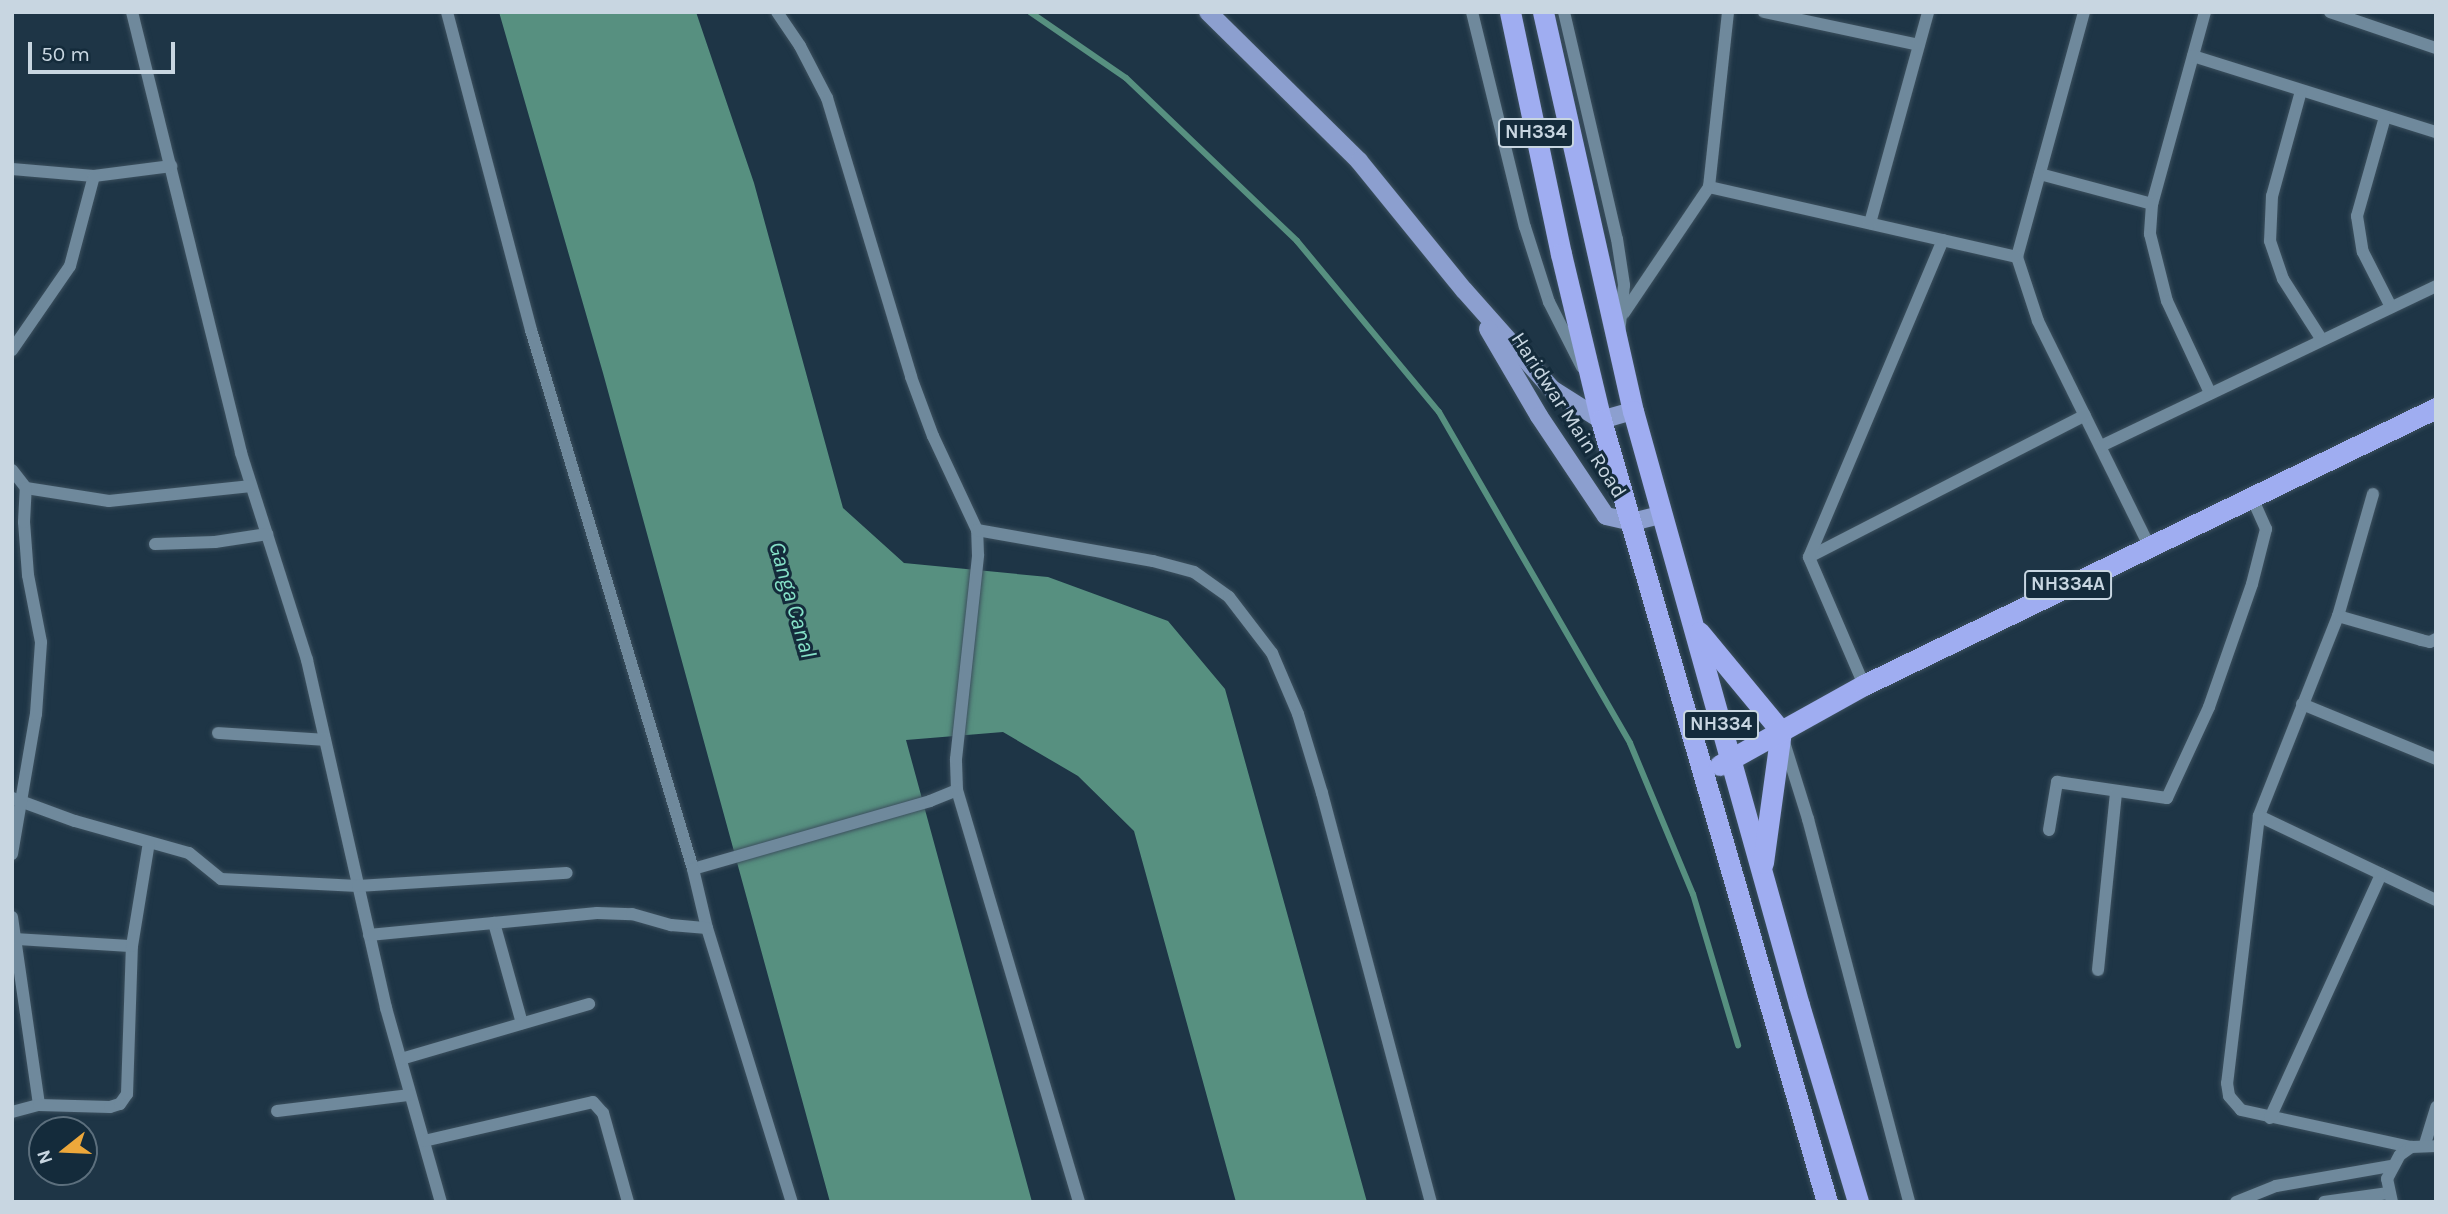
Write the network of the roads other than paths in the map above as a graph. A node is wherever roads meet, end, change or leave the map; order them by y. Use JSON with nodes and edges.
{"nodes":[{"id":1,"x":132,"y":12,"type":"edge"},
{"id":2,"x":447,"y":12,"type":"edge"},
{"id":3,"x":777,"y":12,"type":"edge"},
{"id":4,"x":1208,"y":12,"type":"edge"},
{"id":5,"x":1472,"y":12,"type":"edge"},
{"id":6,"x":1510,"y":12,"type":"edge"},
{"id":7,"x":1543,"y":12,"type":"edge"},
{"id":8,"x":1564,"y":12,"type":"edge"},
{"id":9,"x":1728,"y":12,"type":"edge"},
{"id":10,"x":1764,"y":12,"type":"edge"},
{"id":11,"x":1928,"y":12,"type":"edge"},
{"id":12,"x":2084,"y":12,"type":"edge"},
{"id":13,"x":2205,"y":12,"type":"edge"},
{"id":14,"x":2330,"y":12,"type":"edge"},
{"id":15,"x":1919,"y":45,"type":"junction"},
{"id":16,"x":2436,"y":48,"type":"edge"},
{"id":17,"x":2193,"y":56,"type":"junction"},
{"id":18,"x":2301,"y":91,"type":"junction"},
{"id":19,"x":2385,"y":117,"type":"junction"},
{"id":20,"x":2436,"y":132,"type":"edge"},
{"id":21,"x":171,"y":166,"type":"junction"},
{"id":22,"x":12,"y":169,"type":"edge"},
{"id":23,"x":2039,"y":174,"type":"junction"},
{"id":24,"x":94,"y":176,"type":"junction"},
{"id":25,"x":1709,"y":187,"type":"junction"},
{"id":26,"x":2152,"y":204,"type":"junction"},
{"id":27,"x":1870,"y":223,"type":"junction"},
{"id":28,"x":1943,"y":240,"type":"junction"},
{"id":29,"x":2017,"y":257,"type":"junction"},
{"id":30,"x":2436,"y":286,"type":"edge"},
{"id":31,"x":1464,"y":290,"type":"junction"},
{"id":32,"x":2391,"y":307,"type":"junction"},
{"id":33,"x":1623,"y":314,"type":"junction"},
{"id":34,"x":2322,"y":340,"type":"junction"},
{"id":35,"x":1617,"y":345,"type":"junction"},
{"id":36,"x":12,"y":350,"type":"edge"},
{"id":37,"x":1592,"y":382,"type":"junction"},
{"id":38,"x":2210,"y":393,"type":"junction"},
{"id":39,"x":2436,"y":408,"type":"edge"},
{"id":40,"x":1633,"y":411,"type":"junction"},
{"id":41,"x":2085,"y":415,"type":"junction"},
{"id":42,"x":1601,"y":420,"type":"junction"},
{"id":43,"x":2101,"y":446,"type":"junction"},
{"id":44,"x":12,"y":470,"type":"edge"},
{"id":45,"x":251,"y":486,"type":"junction"},
{"id":46,"x":26,"y":488,"type":"junction"},
{"id":47,"x":2373,"y":494,"type":"dead end"},
{"id":48,"x":2252,"y":498,"type":"junction"},
{"id":49,"x":1661,"y":515,"type":"junction"},
{"id":50,"x":1632,"y":522,"type":"junction"},
{"id":51,"x":977,"y":530,"type":"junction"},
{"id":52,"x":267,"y":534,"type":"junction"},
{"id":53,"x":155,"y":544,"type":"dead end"},
{"id":54,"x":2149,"y":546,"type":"junction"},
{"id":55,"x":1809,"y":557,"type":"junction"},
{"id":56,"x":2338,"y":616,"type":"junction"},
{"id":57,"x":1691,"y":624,"type":"junction"},
{"id":58,"x":2436,"y":639,"type":"edge"},
{"id":59,"x":1864,"y":685,"type":"junction"},
{"id":60,"x":2302,"y":704,"type":"junction"},
{"id":61,"x":1781,"y":731,"type":"junction"},
{"id":62,"x":218,"y":733,"type":"dead end"},
{"id":63,"x":325,"y":740,"type":"junction"},
{"id":64,"x":1731,"y":759,"type":"junction"},
{"id":65,"x":2436,"y":759,"type":"edge"},
{"id":66,"x":1705,"y":772,"type":"junction"},
{"id":67,"x":957,"y":790,"type":"junction"},
{"id":68,"x":2116,"y":793,"type":"junction"},
{"id":69,"x":18,"y":799,"type":"edge"},
{"id":70,"x":2259,"y":816,"type":"junction"},
{"id":71,"x":2049,"y":830,"type":"dead end"},
{"id":72,"x":149,"y":842,"type":"junction"},
{"id":73,"x":12,"y":854,"type":"edge"},
{"id":74,"x":693,"y":869,"type":"junction"},
{"id":75,"x":1762,"y":872,"type":"junction"},
{"id":76,"x":567,"y":873,"type":"dead end"},
{"id":77,"x":2381,"y":874,"type":"junction"},
{"id":78,"x":358,"y":887,"type":"junction"},
{"id":79,"x":2436,"y":900,"type":"edge"},
{"id":80,"x":12,"y":917,"type":"edge"},
{"id":81,"x":494,"y":923,"type":"junction"},
{"id":82,"x":708,"y":928,"type":"junction"},
{"id":83,"x":369,"y":935,"type":"junction"},
{"id":84,"x":16,"y":939,"type":"junction"},
{"id":85,"x":132,"y":946,"type":"junction"},
{"id":86,"x":2098,"y":970,"type":"dead end"},
{"id":87,"x":589,"y":1004,"type":"dead end"},
{"id":88,"x":522,"y":1023,"type":"junction"},
{"id":89,"x":401,"y":1059,"type":"junction"},
{"id":90,"x":410,"y":1095,"type":"junction"},
{"id":91,"x":39,"y":1105,"type":"junction"},
{"id":92,"x":277,"y":1111,"type":"dead end"},
{"id":93,"x":2435,"y":1111,"type":"edge"},
{"id":94,"x":12,"y":1112,"type":"edge"},
{"id":95,"x":2270,"y":1118,"type":"junction"},
{"id":96,"x":424,"y":1141,"type":"junction"},
{"id":97,"x":2430,"y":1145,"type":"edge"},
{"id":98,"x":2411,"y":1147,"type":"junction"},
{"id":99,"x":2391,"y":1166,"type":"junction"},
{"id":100,"x":2390,"y":1197,"type":"edge"},
{"id":101,"x":789,"y":1201,"type":"edge"},
{"id":102,"x":441,"y":1202,"type":"edge"},
{"id":103,"x":628,"y":1202,"type":"edge"},
{"id":104,"x":1079,"y":1202,"type":"edge"},
{"id":105,"x":1431,"y":1202,"type":"edge"},
{"id":106,"x":1827,"y":1202,"type":"edge"},
{"id":107,"x":1858,"y":1202,"type":"edge"},
{"id":108,"x":1909,"y":1202,"type":"edge"},
{"id":109,"x":2236,"y":1202,"type":"edge"},
{"id":110,"x":2324,"y":1202,"type":"edge"}],
"edges":[{"from":1,"to":21,"type":"street"},
{"from":2,"to":74,"type":"street"},
{"from":3,"to":51,"type":"street"},
{"from":4,"to":31,"type":"main road","name":"Haridwar Main Road"},
{"from":5,"to":37,"type":"street"},
{"from":6,"to":37,"type":"highway","number":"NH334"},
{"from":7,"to":35,"type":"highway","number":"NH334"},
{"from":8,"to":33,"type":"street"},
{"from":9,"to":25,"type":"street"},
{"from":10,"to":15,"type":"street"},
{"from":11,"to":15,"type":"street"},
{"from":12,"to":23,"type":"street"},
{"from":13,"to":17,"type":"street"},
{"from":14,"to":16,"type":"street"},
{"from":15,"to":27,"type":"street"},
{"from":17,"to":18,"type":"street"},
{"from":17,"to":26,"type":"street"},
{"from":18,"to":19,"type":"street"},
{"from":18,"to":34,"type":"street"},
{"from":19,"to":20,"type":"street"},
{"from":19,"to":32,"type":"street"},
{"from":21,"to":24,"type":"street"},
{"from":21,"to":45,"type":"street"},
{"from":22,"to":24,"type":"street"},
{"from":23,"to":26,"type":"street"},
{"from":23,"to":29,"type":"street"},
{"from":24,"to":36,"type":"street"},
{"from":25,"to":27,"type":"street"},
{"from":25,"to":33,"type":"street"},
{"from":26,"to":38,"type":"street"},
{"from":27,"to":28,"type":"street"},
{"from":28,"to":29,"type":"street"},
{"from":28,"to":55,"type":"street"},
{"from":29,"to":41,"type":"street"},
{"from":30,"to":32,"type":"street"},
{"from":31,"to":42,"type":"main road","name":"Haridwar Main Road"},
{"from":31,"to":50,"type":"main road","name":"Haridwar Main Road"},
{"from":32,"to":34,"type":"street"},
{"from":33,"to":35,"type":"street"},
{"from":34,"to":38,"type":"street"},
{"from":35,"to":40,"type":"highway","number":"NH334"},
{"from":37,"to":42,"type":"highway","number":"NH334"},
{"from":38,"to":43,"type":"street"},
{"from":39,"to":48,"type":"highway","number":"NH334A"},
{"from":40,"to":42,"type":"main road"},
{"from":40,"to":49,"type":"highway","number":"NH334"},
{"from":41,"to":43,"type":"street"},
{"from":41,"to":55,"type":"street"},
{"from":42,"to":50,"type":"highway","number":"NH334"},
{"from":43,"to":54,"type":"street"},
{"from":44,"to":46,"type":"street"},
{"from":45,"to":46,"type":"street"},
{"from":45,"to":52,"type":"street"},
{"from":46,"to":69,"type":"street"},
{"from":47,"to":56,"type":"street"},
{"from":48,"to":54,"type":"highway","number":"NH334A"},
{"from":48,"to":68,"type":"street"},
{"from":49,"to":50,"type":"main road","name":"Haridwar Main Road"},
{"from":49,"to":57,"type":"highway","number":"NH334"},
{"from":50,"to":66,"type":"highway","number":"NH334"},
{"from":51,"to":67,"type":"street"},
{"from":51,"to":105,"type":"street"},
{"from":52,"to":53,"type":"street"},
{"from":52,"to":63,"type":"street"},
{"from":54,"to":59,"type":"highway","number":"NH334A"},
{"from":55,"to":59,"type":"street"},
{"from":56,"to":58,"type":"street"},
{"from":56,"to":60,"type":"street"},
{"from":57,"to":61,"type":"highway"},
{"from":57,"to":64,"type":"highway","number":"NH334"},
{"from":59,"to":61,"type":"highway","number":"NH334A"},
{"from":60,"to":65,"type":"street"},
{"from":60,"to":70,"type":"street"},
{"from":61,"to":64,"type":"highway","number":"NH334A"},
{"from":61,"to":75,"type":"highway"},
{"from":61,"to":108,"type":"street"},
{"from":62,"to":63,"type":"street"},
{"from":63,"to":78,"type":"street"},
{"from":64,"to":66,"type":"highway","number":"NH334A"},
{"from":64,"to":75,"type":"highway","number":"NH334"},
{"from":66,"to":106,"type":"highway","number":"NH334"},
{"from":67,"to":74,"type":"street"},
{"from":67,"to":104,"type":"street"},
{"from":68,"to":71,"type":"street"},
{"from":68,"to":86,"type":"street"},
{"from":69,"to":72,"type":"street"},
{"from":69,"to":73,"type":"street"},
{"from":70,"to":77,"type":"street"},
{"from":70,"to":95,"type":"street"},
{"from":72,"to":78,"type":"street"},
{"from":72,"to":85,"type":"street"},
{"from":74,"to":82,"type":"street"},
{"from":75,"to":107,"type":"highway","number":"NH334"},
{"from":76,"to":78,"type":"street"},
{"from":77,"to":79,"type":"street"},
{"from":77,"to":95,"type":"street"},
{"from":78,"to":83,"type":"street"},
{"from":80,"to":84,"type":"street"},
{"from":81,"to":82,"type":"street"},
{"from":81,"to":83,"type":"street"},
{"from":81,"to":88,"type":"street"},
{"from":82,"to":101,"type":"street"},
{"from":83,"to":89,"type":"street"},
{"from":84,"to":85,"type":"street"},
{"from":84,"to":91,"type":"street"},
{"from":85,"to":91,"type":"street"},
{"from":87,"to":88,"type":"street"},
{"from":88,"to":89,"type":"street"},
{"from":89,"to":90,"type":"street"},
{"from":90,"to":92,"type":"street"},
{"from":90,"to":96,"type":"street"},
{"from":91,"to":94,"type":"street"},
{"from":93,"to":97,"type":"street"},
{"from":95,"to":98,"type":"street"},
{"from":96,"to":102,"type":"street"},
{"from":96,"to":103,"type":"street"},
{"from":97,"to":98,"type":"street"},
{"from":98,"to":99,"type":"street"},
{"from":99,"to":100,"type":"street"},
{"from":99,"to":109,"type":"street"},
{"from":100,"to":110,"type":"street"}]}
